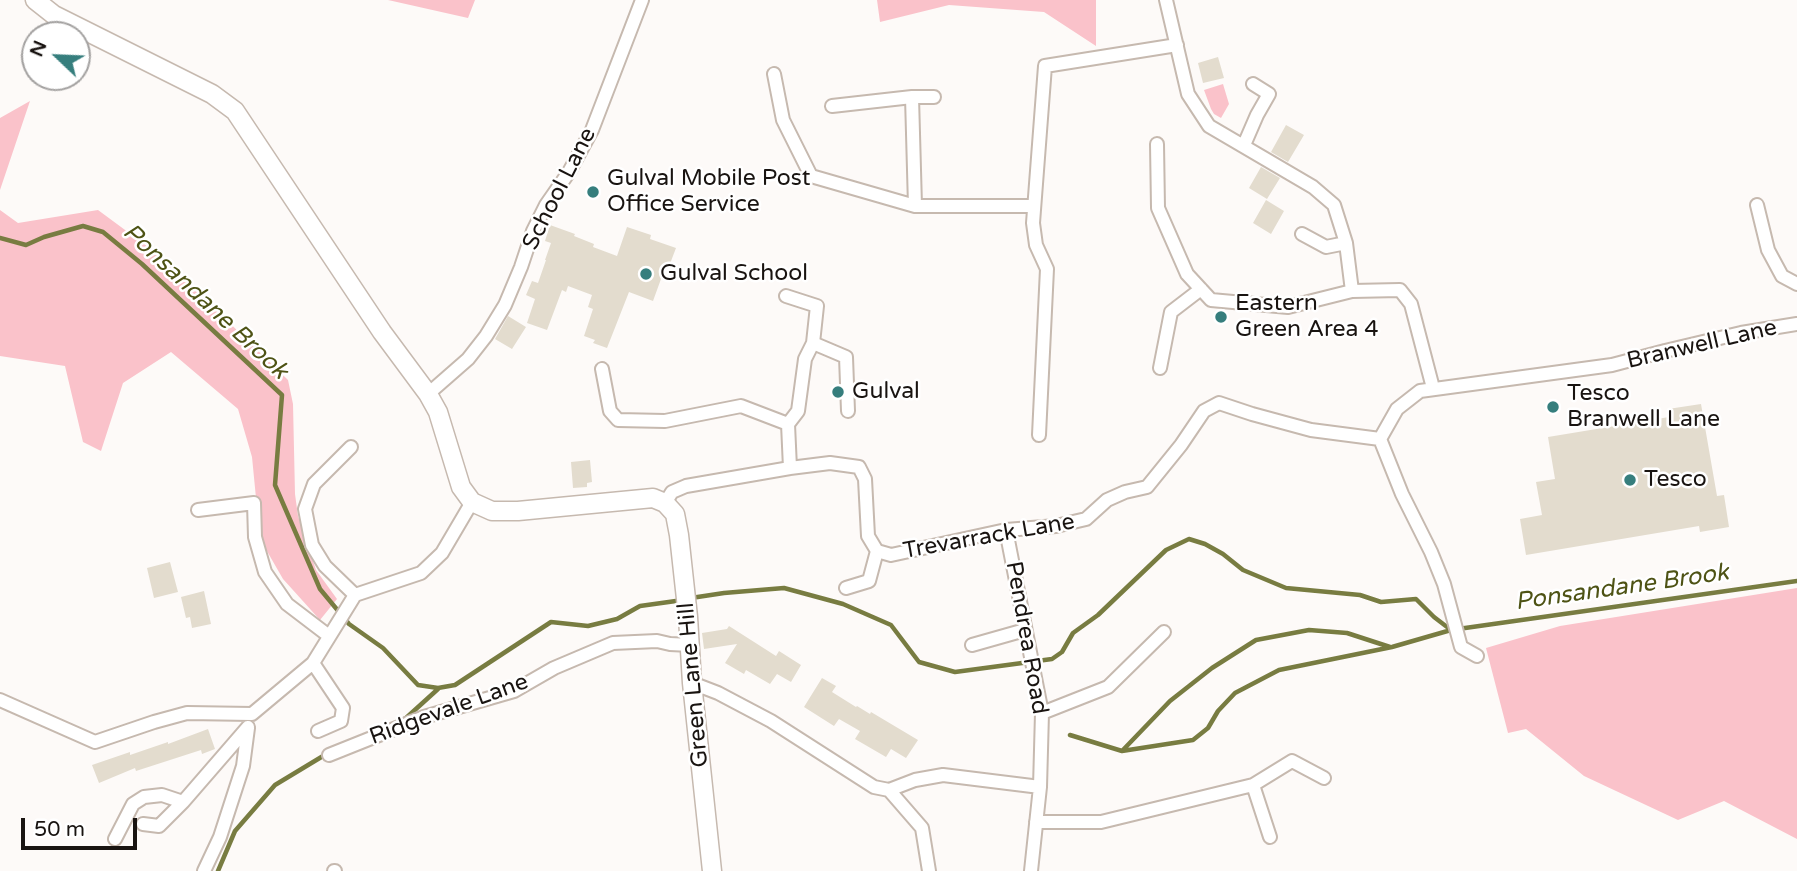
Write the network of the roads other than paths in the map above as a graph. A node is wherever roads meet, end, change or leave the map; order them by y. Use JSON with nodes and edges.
{"nodes":[{"id":1,"x":34,"y":0,"type":"edge"},
{"id":2,"x":642,"y":0,"type":"edge"},
{"id":3,"x":1166,"y":0,"type":"edge"},
{"id":4,"x":1177,"y":45,"type":"junction"},
{"id":5,"x":774,"y":74,"type":"dead end"},
{"id":6,"x":1253,"y":84,"type":"dead end"},
{"id":7,"x":912,"y":97,"type":"junction"},
{"id":8,"x":934,"y":97,"type":"dead end"},
{"id":9,"x":832,"y":106,"type":"dead end"},
{"id":10,"x":1157,"y":144,"type":"dead end"},
{"id":11,"x":1244,"y":145,"type":"junction"},
{"id":12,"x":1757,"y":205,"type":"dead end"},
{"id":13,"x":915,"y":206,"type":"junction"},
{"id":14,"x":1034,"y":206,"type":"junction"},
{"id":15,"x":1302,"y":234,"type":"dead end"},
{"id":16,"x":1346,"y":243,"type":"junction"},
{"id":17,"x":1797,"y":284,"type":"edge"},
{"id":18,"x":1200,"y":289,"type":"junction"},
{"id":19,"x":1352,"y":291,"type":"junction"},
{"id":20,"x":786,"y":296,"type":"dead end"},
{"id":21,"x":1797,"y":324,"type":"edge"},
{"id":22,"x":813,"y":343,"type":"junction"},
{"id":23,"x":1160,"y":368,"type":"dead end"},
{"id":24,"x":602,"y":369,"type":"dead end"},
{"id":25,"x":1433,"y":388,"type":"junction"},
{"id":26,"x":428,"y":394,"type":"junction"},
{"id":27,"x":848,"y":411,"type":"dead end"},
{"id":28,"x":789,"y":424,"type":"junction"},
{"id":29,"x":1039,"y":435,"type":"dead end"},
{"id":30,"x":1380,"y":439,"type":"junction"},
{"id":31,"x":351,"y":447,"type":"dead end"},
{"id":32,"x":790,"y":468,"type":"junction"},
{"id":33,"x":472,"y":502,"type":"junction"},
{"id":34,"x":665,"y":503,"type":"junction"},
{"id":35,"x":198,"y":510,"type":"dead end"},
{"id":36,"x":1006,"y":530,"type":"junction"},
{"id":37,"x":877,"y":551,"type":"junction"},
{"id":38,"x":846,"y":588,"type":"dead end"},
{"id":39,"x":353,"y":598,"type":"junction"},
{"id":40,"x":1026,"y":630,"type":"junction"},
{"id":41,"x":1164,"y":632,"type":"dead end"},
{"id":42,"x":329,"y":636,"type":"junction"},
{"id":43,"x":690,"y":645,"type":"junction"},
{"id":44,"x":972,"y":645,"type":"dead end"},
{"id":45,"x":1477,"y":656,"type":"dead end"},
{"id":46,"x":313,"y":663,"type":"junction"},
{"id":47,"x":692,"y":683,"type":"junction"},
{"id":48,"x":0,"y":700,"type":"edge"},
{"id":49,"x":1042,"y":713,"type":"junction"},
{"id":50,"x":252,"y":714,"type":"junction"},
{"id":51,"x":248,"y":727,"type":"junction"},
{"id":52,"x":318,"y":731,"type":"dead end"},
{"id":53,"x":329,"y":755,"type":"dead end"},
{"id":54,"x":1324,"y":778,"type":"dead end"},
{"id":55,"x":1253,"y":785,"type":"junction"},
{"id":56,"x":1040,"y":787,"type":"junction"},
{"id":57,"x":889,"y":790,"type":"junction"},
{"id":58,"x":183,"y":802,"type":"junction"},
{"id":59,"x":1036,"y":822,"type":"junction"},
{"id":60,"x":143,"y":824,"type":"dead end"},
{"id":61,"x":1270,"y":838,"type":"dead end"},
{"id":62,"x":115,"y":839,"type":"dead end"},
{"id":63,"x":204,"y":871,"type":"edge"},
{"id":64,"x":712,"y":871,"type":"edge"},
{"id":65,"x":929,"y":871,"type":"edge"},
{"id":66,"x":1031,"y":871,"type":"edge"}],
"edges":[{"from":1,"to":26,"type":"main road"},
{"from":2,"to":26,"type":"street","name":"School Lane"},
{"from":3,"to":4,"type":"street"},
{"from":4,"to":11,"type":"street"},
{"from":4,"to":14,"type":"street"},
{"from":5,"to":13,"type":"street"},
{"from":6,"to":11,"type":"street"},
{"from":7,"to":8,"type":"street"},
{"from":7,"to":9,"type":"street"},
{"from":7,"to":13,"type":"street"},
{"from":10,"to":18,"type":"street"},
{"from":11,"to":16,"type":"street"},
{"from":12,"to":17,"type":"street"},
{"from":13,"to":14,"type":"street"},
{"from":14,"to":29,"type":"street"},
{"from":15,"to":16,"type":"street"},
{"from":16,"to":19,"type":"street"},
{"from":18,"to":19,"type":"street"},
{"from":18,"to":23,"type":"street"},
{"from":19,"to":25,"type":"street"},
{"from":20,"to":22,"type":"street"},
{"from":21,"to":25,"type":"street","name":"Branwell Lane"},
{"from":22,"to":27,"type":"street"},
{"from":22,"to":28,"type":"street"},
{"from":24,"to":28,"type":"street"},
{"from":25,"to":30,"type":"street","name":"Branwell Lane"},
{"from":26,"to":33,"type":"main road"},
{"from":28,"to":32,"type":"street"},
{"from":30,"to":36,"type":"street","name":"Trevarrack Lane"},
{"from":30,"to":45,"type":"street"},
{"from":31,"to":39,"type":"street"},
{"from":32,"to":34,"type":"street","name":"Trevarrack Lane"},
{"from":32,"to":37,"type":"street","name":"Trevarrack Lane"},
{"from":33,"to":34,"type":"main road"},
{"from":33,"to":39,"type":"street"},
{"from":34,"to":43,"type":"main road","name":"Green Lane Hill"},
{"from":35,"to":42,"type":"street"},
{"from":36,"to":37,"type":"street","name":"Trevarrack Lane"},
{"from":36,"to":40,"type":"street","name":"Pendrea Road"},
{"from":37,"to":38,"type":"street"},
{"from":39,"to":42,"type":"street"},
{"from":40,"to":44,"type":"street"},
{"from":40,"to":49,"type":"street","name":"Pendrea Road"},
{"from":41,"to":49,"type":"street"},
{"from":42,"to":46,"type":"street"},
{"from":43,"to":47,"type":"main road","name":"Green Lane Hill"},
{"from":43,"to":53,"type":"street","name":"Ridgevale Lane"},
{"from":46,"to":50,"type":"street"},
{"from":46,"to":52,"type":"street"},
{"from":47,"to":57,"type":"street"},
{"from":47,"to":64,"type":"main road","name":"Green Lane Hill"},
{"from":48,"to":50,"type":"street"},
{"from":49,"to":56,"type":"street","name":"Pendrea Road"},
{"from":50,"to":51,"type":"street"},
{"from":51,"to":58,"type":"street"},
{"from":51,"to":63,"type":"street"},
{"from":54,"to":55,"type":"street"},
{"from":55,"to":59,"type":"street"},
{"from":55,"to":61,"type":"street"},
{"from":56,"to":57,"type":"street"},
{"from":56,"to":59,"type":"street","name":"Pendrea Road"},
{"from":57,"to":65,"type":"street"},
{"from":58,"to":60,"type":"street"},
{"from":58,"to":62,"type":"street"},
{"from":59,"to":66,"type":"street","name":"Pendrea Road"}]}
